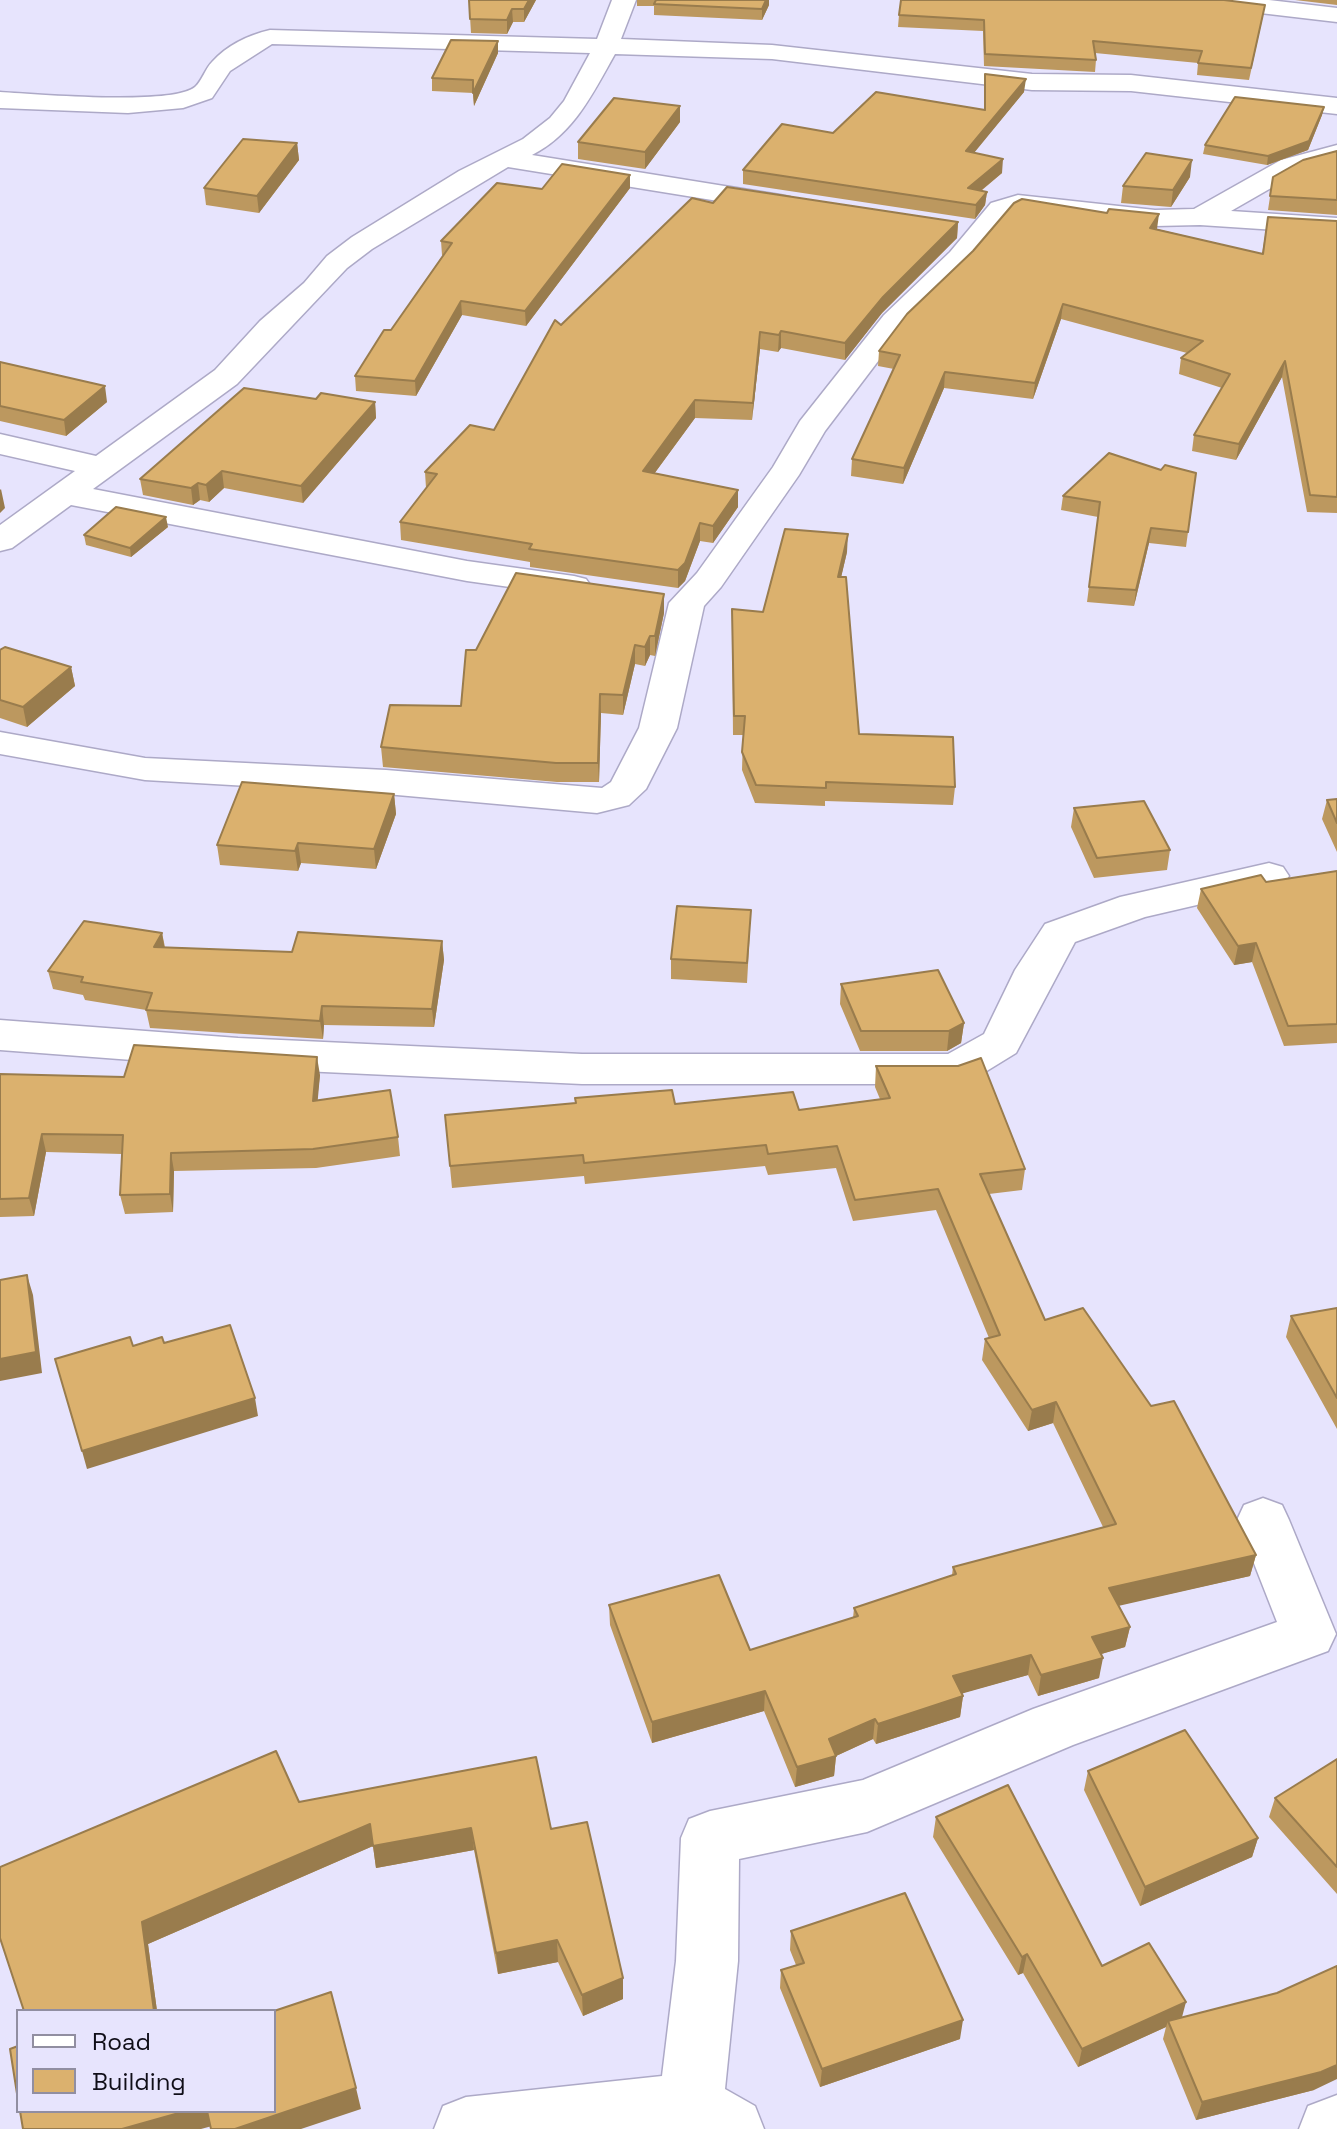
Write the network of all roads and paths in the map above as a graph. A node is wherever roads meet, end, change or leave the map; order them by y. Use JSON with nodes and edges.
{"nodes":[{"id":1,"x":624,"y":0,"type":"edge"},
{"id":2,"x":1209,"y":0,"type":"edge"},
{"id":3,"x":1337,"y":15,"type":"edge"},
{"id":4,"x":607,"y":45,"type":"junction"},
{"id":5,"x":0,"y":100,"type":"edge"},
{"id":6,"x":1337,"y":106,"type":"edge"},
{"id":7,"x":1337,"y":153,"type":"edge"},
{"id":8,"x":506,"y":159,"type":"junction"},
{"id":9,"x":812,"y":207,"type":"edge"},
{"id":10,"x":1200,"y":217,"type":"junction"},
{"id":11,"x":1337,"y":226,"type":"edge"},
{"id":12,"x":0,"y":444,"type":"edge"},
{"id":13,"x":100,"y":467,"type":"junction"},
{"id":14,"x":62,"y":493,"type":"junction"},
{"id":15,"x":0,"y":541,"type":"edge"},
{"id":16,"x":608,"y":591,"type":"edge"},
{"id":17,"x":0,"y":743,"type":"edge"},
{"id":18,"x":1269,"y":876,"type":"dead end"},
{"id":19,"x":0,"y":1035,"type":"edge"},
{"id":20,"x":1263,"y":1520,"type":"dead end"},
{"id":21,"x":712,"y":2117,"type":"edge"},
{"id":22,"x":1337,"y":2127,"type":"edge"},
{"id":23,"x":466,"y":2129,"type":"edge"},
{"id":24,"x":1331,"y":2129,"type":"edge"}],
"edges":[{"from":1,"to":4,"type":"street"},
{"from":2,"to":3,"type":"street"},
{"from":4,"to":5,"type":"street"},
{"from":4,"to":6,"type":"street"},
{"from":4,"to":8,"type":"street"},
{"from":7,"to":10,"type":"street"},
{"from":8,"to":9,"type":"street"},
{"from":8,"to":13,"type":"street"},
{"from":10,"to":11,"type":"street"},
{"from":10,"to":17,"type":"street"},
{"from":12,"to":13,"type":"street"},
{"from":13,"to":14,"type":"street"},
{"from":14,"to":15,"type":"street"},
{"from":14,"to":16,"type":"street"},
{"from":18,"to":19,"type":"street"},
{"from":20,"to":21,"type":"street"},
{"from":21,"to":23,"type":"street"},
{"from":22,"to":24,"type":"street"}]}
